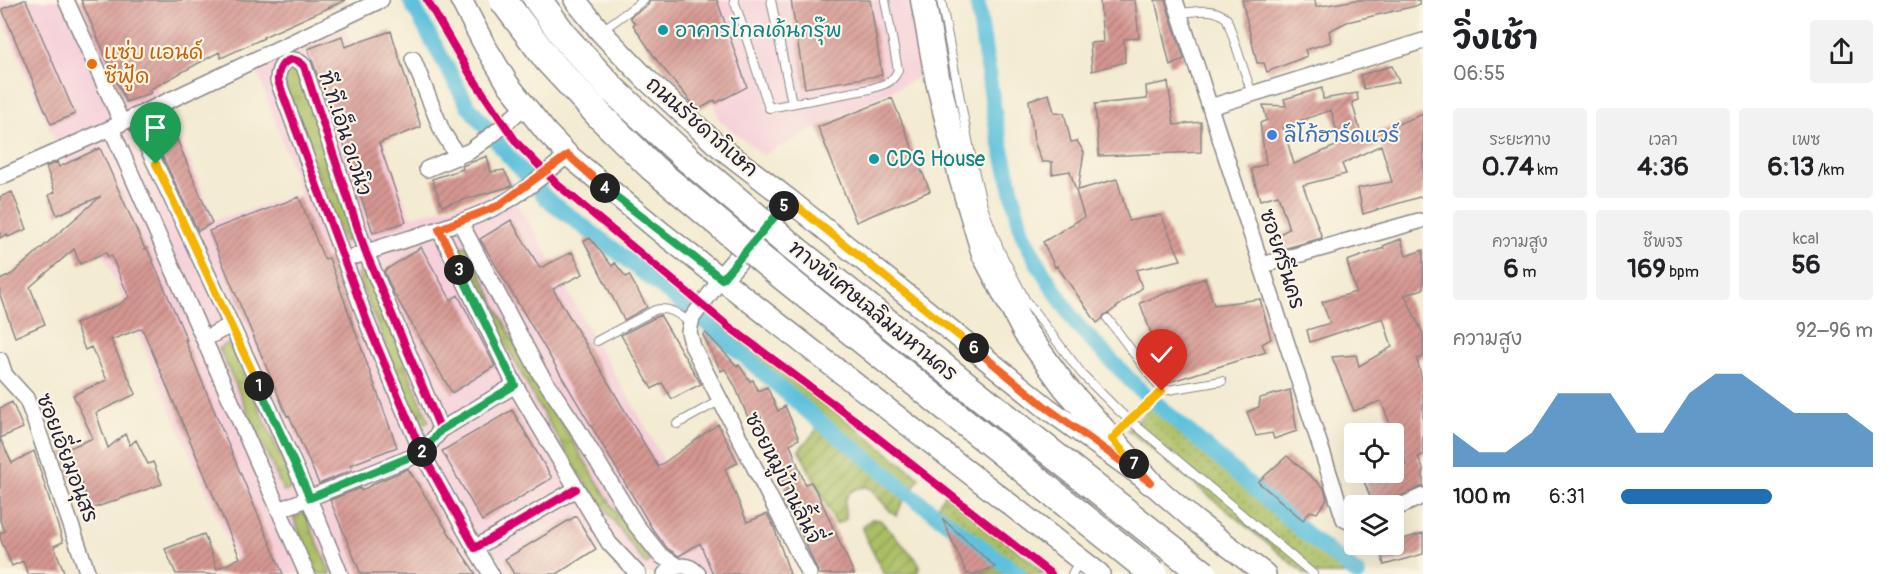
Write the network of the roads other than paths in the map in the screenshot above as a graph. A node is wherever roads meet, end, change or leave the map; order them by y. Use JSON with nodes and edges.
{"nodes":[{"id":1,"x":66,"y":0,"type":"edge"},
{"id":2,"x":381,"y":0,"type":"edge"},
{"id":3,"x":461,"y":0,"type":"edge"},
{"id":4,"x":503,"y":0,"type":"edge"},
{"id":5,"x":538,"y":0,"type":"edge"},
{"id":6,"x":575,"y":0,"type":"edge"},
{"id":7,"x":644,"y":0,"type":"edge"},
{"id":8,"x":734,"y":0,"type":"edge"},
{"id":9,"x":771,"y":0,"type":"edge"},
{"id":10,"x":885,"y":0,"type":"edge"},
{"id":11,"x":923,"y":0,"type":"edge"},
{"id":12,"x":941,"y":0,"type":"edge"},
{"id":13,"x":1178,"y":7,"type":"edge"},
{"id":14,"x":600,"y":31,"type":"junction"},
{"id":15,"x":1423,"y":41,"type":"edge"},
{"id":16,"x":413,"y":59,"type":"dead end"},
{"id":17,"x":1252,"y":94,"type":"junction"},
{"id":18,"x":792,"y":103,"type":"junction"},
{"id":19,"x":524,"y":107,"type":"junction"},
{"id":20,"x":1210,"y":107,"type":"junction"},
{"id":21,"x":122,"y":123,"type":"junction"},
{"id":22,"x":464,"y":154,"type":"junction"},
{"id":23,"x":568,"y":155,"type":"junction"},
{"id":24,"x":427,"y":170,"type":"dead end"},
{"id":25,"x":0,"y":177,"type":"edge"},
{"id":26,"x":789,"y":200,"type":"junction"},
{"id":27,"x":1419,"y":221,"type":"dead end"},
{"id":28,"x":460,"y":222,"type":"junction"},
{"id":29,"x":439,"y":229,"type":"junction"},
{"id":30,"x":468,"y":237,"type":"junction"},
{"id":31,"x":449,"y":250,"type":"junction"},
{"id":32,"x":366,"y":253,"type":"junction"},
{"id":33,"x":345,"y":260,"type":"junction"},
{"id":34,"x":1262,"y":265,"type":"junction"},
{"id":35,"x":722,"y":279,"type":"junction"},
{"id":36,"x":1007,"y":281,"type":"junction"},
{"id":37,"x":694,"y":316,"type":"junction"},
{"id":38,"x":1108,"y":319,"type":"dead end"},
{"id":39,"x":231,"y":325,"type":"junction"},
{"id":40,"x":204,"y":339,"type":"junction"},
{"id":41,"x":597,"y":341,"type":"dead end"},
{"id":42,"x":0,"y":360,"type":"edge"},
{"id":43,"x":1222,"y":381,"type":"dead end"},
{"id":44,"x":515,"y":385,"type":"junction"},
{"id":45,"x":1159,"y":393,"type":"junction"},
{"id":46,"x":719,"y":401,"type":"junction"},
{"id":47,"x":1130,"y":420,"type":"junction"},
{"id":48,"x":677,"y":424,"type":"dead end"},
{"id":49,"x":441,"y":430,"type":"junction"},
{"id":50,"x":1112,"y":439,"type":"junction"},
{"id":51,"x":422,"y":453,"type":"junction"},
{"id":52,"x":1150,"y":482,"type":"junction"},
{"id":53,"x":576,"y":489,"type":"junction"},
{"id":54,"x":1423,"y":496,"type":"edge"},
{"id":55,"x":310,"y":498,"type":"junction"},
{"id":56,"x":1404,"y":505,"type":"edge"},
{"id":57,"x":279,"y":510,"type":"junction"},
{"id":58,"x":1344,"y":519,"type":"edge"},
{"id":59,"x":475,"y":548,"type":"junction"},
{"id":60,"x":1076,"y":567,"type":"edge"},
{"id":61,"x":671,"y":570,"type":"edge"},
{"id":62,"x":88,"y":574,"type":"edge"},
{"id":63,"x":307,"y":574,"type":"edge"},
{"id":64,"x":340,"y":574,"type":"edge"},
{"id":65,"x":491,"y":574,"type":"edge"},
{"id":66,"x":638,"y":574,"type":"edge"},
{"id":67,"x":698,"y":574,"type":"edge"},
{"id":68,"x":808,"y":574,"type":"edge"},
{"id":69,"x":1099,"y":574,"type":"edge"},
{"id":70,"x":1154,"y":574,"type":"edge"},
{"id":71,"x":1204,"y":574,"type":"edge"},
{"id":72,"x":1265,"y":574,"type":"edge"},
{"id":73,"x":1313,"y":574,"type":"edge"}],
"edges":[{"from":1,"to":21,"type":"street"},
{"from":2,"to":21,"type":"street"},
{"from":3,"to":19,"type":"main road"},
{"from":4,"to":70,"type":"highway","name":"ทางพิเศษเฉลิมมหานคร","bridge":true},
{"from":5,"to":71,"type":"highway","name":"ทางพิเศษเฉลิมมหานคร","bridge":true},
{"from":6,"to":14,"type":"main road","name":"ถนนรัชดาภิเษก"},
{"from":7,"to":14,"type":"lane"},
{"from":8,"to":18,"type":"lane"},
{"from":9,"to":18,"type":"lane"},
{"from":10,"to":18,"type":"lane"},
{"from":11,"to":36,"type":"main road"},
{"from":12,"to":36,"type":"lane"},
{"from":13,"to":17,"type":"lane"},
{"from":13,"to":20,"type":"street","name":"ซอยศรีนคร"},
{"from":14,"to":26,"type":"main road","name":"ถนนรัชดาภิเษก"},
{"from":15,"to":17,"type":"street"},
{"from":16,"to":22,"type":"street"},
{"from":17,"to":20,"type":"street"},
{"from":19,"to":22,"type":"street"},
{"from":19,"to":23,"type":"main road"},
{"from":20,"to":34,"type":"street","name":"ซอยศรีนคร"},
{"from":21,"to":25,"type":"street"},
{"from":21,"to":39,"type":"street"},
{"from":21,"to":40,"type":"street"},
{"from":22,"to":24,"type":"street"},
{"from":23,"to":28,"type":"street"},
{"from":23,"to":35,"type":"main road"},
{"from":26,"to":35,"type":"main road"},
{"from":26,"to":52,"type":"main road","name":"ถนนรัชดาภิเษก"},
{"from":27,"to":34,"type":"street"},
{"from":28,"to":29,"type":"street"},
{"from":28,"to":30,"type":"street"},
{"from":29,"to":31,"type":"street"},
{"from":29,"to":32,"type":"street"},
{"from":30,"to":31,"type":"street"},
{"from":30,"to":61,"type":"street"},
{"from":31,"to":44,"type":"street"},
{"from":32,"to":33,"type":"street"},
{"from":32,"to":33,"type":"street","name":"ที.ที.เอ็น อเวนิว"},
{"from":32,"to":49,"type":"street","name":"ที.ที.เอ็น อเวนิว"},
{"from":33,"to":51,"type":"street","name":"ที.ที.เอ็น อเวนิว"},
{"from":34,"to":58,"type":"street","name":"ซอยศรีนคร"},
{"from":35,"to":37,"type":"street"},
{"from":35,"to":60,"type":"main road"},
{"from":36,"to":47,"type":"lane"},
{"from":36,"to":50,"type":"main road"},
{"from":37,"to":41,"type":"lane"},
{"from":37,"to":46,"type":"street","name":"ซอยหมู่บ้านลิ้นจี่"},
{"from":38,"to":45,"type":"lane"},
{"from":39,"to":40,"type":"street"},
{"from":39,"to":55,"type":"street"},
{"from":40,"to":57,"type":"street"},
{"from":42,"to":62,"type":"street","name":"ซอยเอี่ยมอนุสร"},
{"from":43,"to":45,"type":"lane"},
{"from":44,"to":49,"type":"street"},
{"from":44,"to":53,"type":"street"},
{"from":45,"to":47,"type":"lane"},
{"from":46,"to":48,"type":"lane","name":"ซอยหมู่บ้านลิ้นจี่"},
{"from":46,"to":68,"type":"street","name":"ซอยหมู่บ้านลิ้นจี่"},
{"from":47,"to":50,"type":"lane"},
{"from":47,"to":73,"type":"lane"},
{"from":49,"to":51,"type":"street"},
{"from":50,"to":52,"type":"main road"},
{"from":51,"to":55,"type":"street"},
{"from":51,"to":59,"type":"street","name":"ที.ที.เอ็น อเวนิว"},
{"from":52,"to":72,"type":"main road","name":"ถนนรัชดาภิเษก"},
{"from":53,"to":59,"type":"street"},
{"from":53,"to":66,"type":"street"},
{"from":54,"to":56,"type":"street"},
{"from":55,"to":57,"type":"street"},
{"from":55,"to":64,"type":"street"},
{"from":57,"to":63,"type":"street"},
{"from":59,"to":65,"type":"street","name":"ที.ที.เอ็น อเวนิว"},
{"from":60,"to":69,"type":"main road"},
{"from":61,"to":67,"type":"street"}]}
